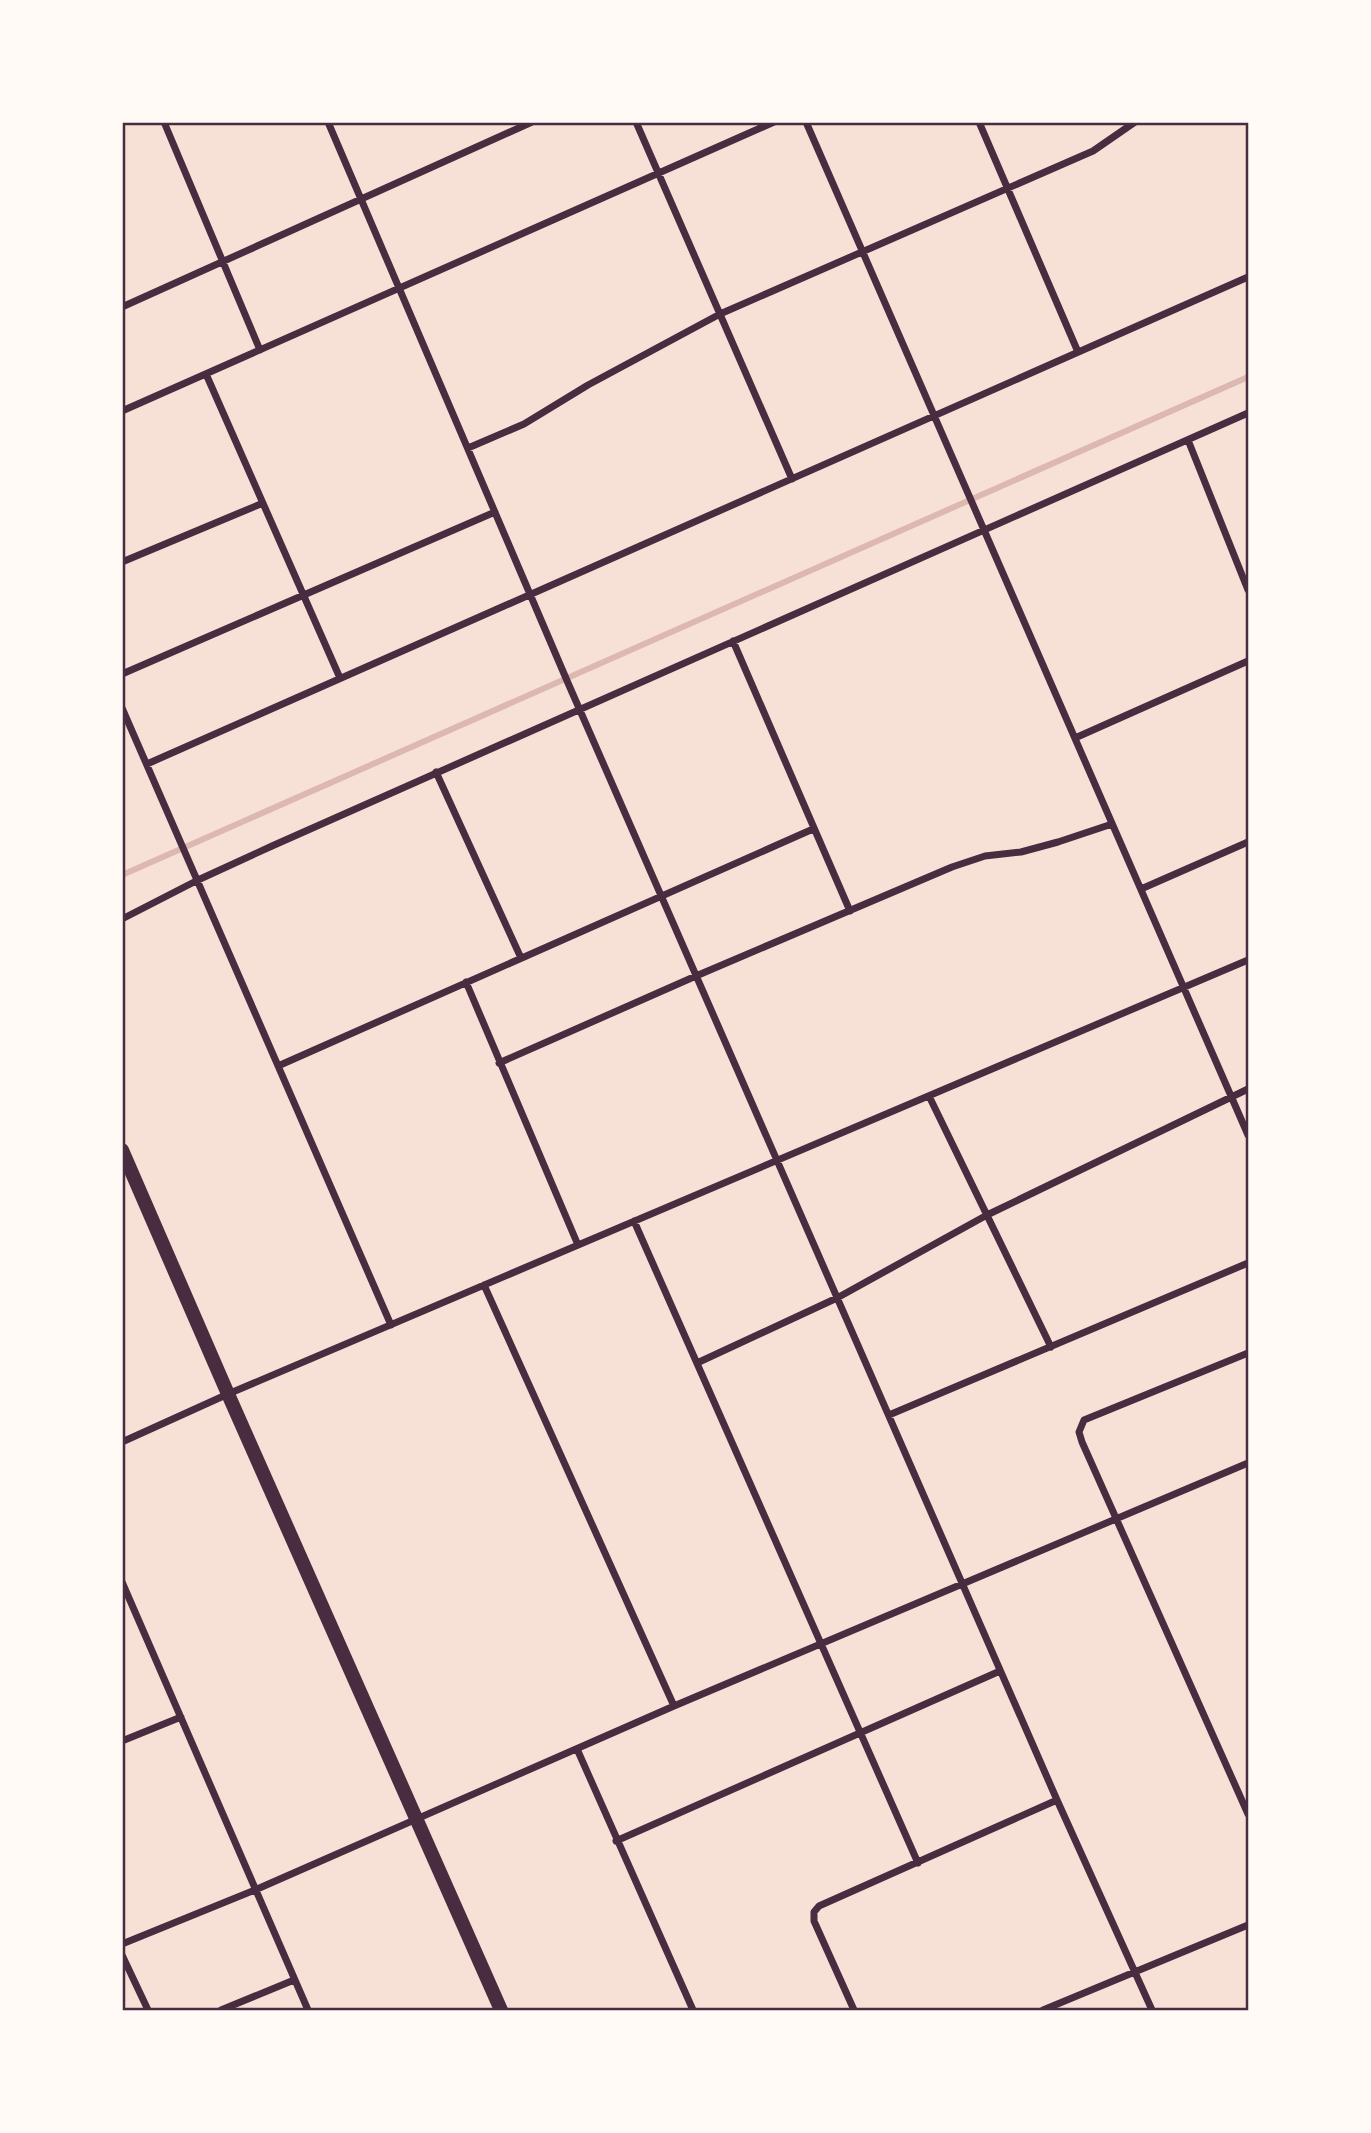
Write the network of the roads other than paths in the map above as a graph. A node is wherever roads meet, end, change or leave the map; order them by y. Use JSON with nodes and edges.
{"nodes":[{"id":1,"x":164,"y":122,"type":"edge"},
{"id":2,"x":328,"y":122,"type":"edge"},
{"id":3,"x":531,"y":122,"type":"edge"},
{"id":4,"x":636,"y":122,"type":"edge"},
{"id":5,"x":774,"y":122,"type":"edge"},
{"id":6,"x":806,"y":122,"type":"edge"},
{"id":7,"x":979,"y":122,"type":"edge"},
{"id":8,"x":1135,"y":122,"type":"edge"},
{"id":9,"x":658,"y":174,"type":"junction"},
{"id":10,"x":1007,"y":188,"type":"junction"},
{"id":11,"x":361,"y":199,"type":"junction"},
{"id":12,"x":862,"y":252,"type":"junction"},
{"id":13,"x":223,"y":261,"type":"junction"},
{"id":14,"x":1248,"y":277,"type":"edge"},
{"id":15,"x":399,"y":289,"type":"junction"},
{"id":16,"x":122,"y":307,"type":"edge"},
{"id":17,"x":720,"y":314,"type":"junction"},
{"id":18,"x":260,"y":350,"type":"junction"},
{"id":19,"x":1078,"y":352,"type":"junction"},
{"id":20,"x":206,"y":374,"type":"junction"},
{"id":21,"x":122,"y":411,"type":"edge"},
{"id":22,"x":1248,"y":413,"type":"edge"},
{"id":23,"x":934,"y":416,"type":"junction"},
{"id":24,"x":1188,"y":440,"type":"junction"},
{"id":25,"x":468,"y":448,"type":"junction"},
{"id":26,"x":792,"y":479,"type":"junction"},
{"id":27,"x":263,"y":503,"type":"junction"},
{"id":28,"x":495,"y":512,"type":"junction"},
{"id":29,"x":984,"y":530,"type":"junction"},
{"id":30,"x":122,"y":562,"type":"edge"},
{"id":31,"x":1248,"y":590,"type":"edge"},
{"id":32,"x":531,"y":594,"type":"junction"},
{"id":33,"x":303,"y":595,"type":"junction"},
{"id":34,"x":733,"y":640,"type":"junction"},
{"id":35,"x":1248,"y":661,"type":"edge"},
{"id":36,"x":122,"y":674,"type":"edge"},
{"id":37,"x":340,"y":678,"type":"junction"},
{"id":38,"x":122,"y":708,"type":"edge"},
{"id":39,"x":579,"y":708,"type":"junction"},
{"id":40,"x":1074,"y":738,"type":"junction"},
{"id":41,"x":147,"y":764,"type":"junction"},
{"id":42,"x":436,"y":772,"type":"junction"},
{"id":43,"x":1112,"y":824,"type":"junction"},
{"id":44,"x":813,"y":829,"type":"junction"},
{"id":45,"x":1248,"y":842,"type":"edge"},
{"id":46,"x":198,"y":880,"type":"junction"},
{"id":47,"x":1140,"y":889,"type":"junction"},
{"id":48,"x":662,"y":896,"type":"junction"},
{"id":49,"x":850,"y":911,"type":"junction"},
{"id":50,"x":122,"y":919,"type":"edge"},
{"id":51,"x":521,"y":958,"type":"junction"},
{"id":52,"x":1248,"y":960,"type":"edge"},
{"id":53,"x":696,"y":976,"type":"junction"},
{"id":54,"x":466,"y":982,"type":"junction"},
{"id":55,"x":1184,"y":987,"type":"junction"},
{"id":56,"x":499,"y":1063,"type":"junction"},
{"id":57,"x":278,"y":1066,"type":"junction"},
{"id":58,"x":1248,"y":1089,"type":"edge"},
{"id":59,"x":929,"y":1096,"type":"junction"},
{"id":60,"x":1232,"y":1097,"type":"junction"},
{"id":61,"x":1248,"y":1135,"type":"edge"},
{"id":62,"x":124,"y":1156,"type":"edge"},
{"id":63,"x":777,"y":1161,"type":"junction"},
{"id":64,"x":987,"y":1215,"type":"junction"},
{"id":65,"x":634,"y":1221,"type":"junction"},
{"id":66,"x":578,"y":1245,"type":"junction"},
{"id":67,"x":1248,"y":1263,"type":"edge"},
{"id":68,"x":484,"y":1285,"type":"junction"},
{"id":69,"x":837,"y":1297,"type":"junction"},
{"id":70,"x":391,"y":1325,"type":"junction"},
{"id":71,"x":1051,"y":1347,"type":"junction"},
{"id":72,"x":1248,"y":1353,"type":"edge"},
{"id":73,"x":697,"y":1363,"type":"junction"},
{"id":74,"x":228,"y":1394,"type":"junction"},
{"id":75,"x":888,"y":1415,"type":"junction"},
{"id":76,"x":122,"y":1442,"type":"edge"},
{"id":77,"x":1248,"y":1463,"type":"edge"},
{"id":78,"x":1116,"y":1519,"type":"junction"},
{"id":79,"x":122,"y":1582,"type":"edge"},
{"id":80,"x":962,"y":1585,"type":"junction"},
{"id":81,"x":821,"y":1645,"type":"junction"},
{"id":82,"x":1000,"y":1671,"type":"junction"},
{"id":83,"x":674,"y":1706,"type":"junction"},
{"id":84,"x":181,"y":1717,"type":"junction"},
{"id":85,"x":861,"y":1734,"type":"junction"},
{"id":86,"x":122,"y":1741,"type":"edge"},
{"id":87,"x":577,"y":1749,"type":"junction"},
{"id":88,"x":1057,"y":1800,"type":"junction"},
{"id":89,"x":1248,"y":1814,"type":"edge"},
{"id":90,"x":417,"y":1818,"type":"junction"},
{"id":91,"x":616,"y":1841,"type":"junction"},
{"id":92,"x":918,"y":1863,"type":"junction"},
{"id":93,"x":255,"y":1890,"type":"junction"},
{"id":94,"x":1248,"y":1925,"type":"edge"},
{"id":95,"x":122,"y":1944,"type":"edge"},
{"id":96,"x":122,"y":1955,"type":"edge"},
{"id":97,"x":1134,"y":1971,"type":"junction"},
{"id":98,"x":294,"y":1980,"type":"junction"},
{"id":99,"x":148,"y":2011,"type":"edge"},
{"id":100,"x":220,"y":2011,"type":"edge"},
{"id":101,"x":308,"y":2011,"type":"edge"},
{"id":102,"x":501,"y":2011,"type":"edge"},
{"id":103,"x":693,"y":2011,"type":"edge"},
{"id":104,"x":854,"y":2011,"type":"edge"},
{"id":105,"x":1043,"y":2011,"type":"edge"},
{"id":106,"x":1152,"y":2011,"type":"edge"}],
"edges":[{"from":1,"to":13,"type":"street"},
{"from":2,"to":11,"type":"street"},
{"from":3,"to":11,"type":"street"},
{"from":4,"to":9,"type":"street"},
{"from":5,"to":9,"type":"street"},
{"from":6,"to":12,"type":"street"},
{"from":7,"to":10,"type":"street"},
{"from":8,"to":10,"type":"street"},
{"from":9,"to":15,"type":"street"},
{"from":9,"to":17,"type":"street"},
{"from":10,"to":12,"type":"street"},
{"from":10,"to":19,"type":"street"},
{"from":11,"to":13,"type":"street"},
{"from":11,"to":15,"type":"street"},
{"from":12,"to":17,"type":"street"},
{"from":12,"to":23,"type":"street"},
{"from":13,"to":16,"type":"street"},
{"from":13,"to":18,"type":"street"},
{"from":14,"to":19,"type":"street"},
{"from":15,"to":18,"type":"street"},
{"from":15,"to":25,"type":"street"},
{"from":17,"to":25,"type":"street"},
{"from":17,"to":26,"type":"street"},
{"from":18,"to":20,"type":"street"},
{"from":19,"to":23,"type":"street"},
{"from":20,"to":21,"type":"street"},
{"from":20,"to":27,"type":"street"},
{"from":22,"to":24,"type":"street"},
{"from":23,"to":26,"type":"street"},
{"from":23,"to":29,"type":"street"},
{"from":24,"to":29,"type":"street"},
{"from":24,"to":31,"type":"street"},
{"from":25,"to":28,"type":"street"},
{"from":26,"to":32,"type":"street"},
{"from":27,"to":30,"type":"street"},
{"from":27,"to":33,"type":"street"},
{"from":28,"to":32,"type":"street"},
{"from":28,"to":33,"type":"street"},
{"from":29,"to":34,"type":"street"},
{"from":29,"to":40,"type":"street"},
{"from":32,"to":37,"type":"street"},
{"from":32,"to":39,"type":"street"},
{"from":33,"to":36,"type":"street"},
{"from":33,"to":37,"type":"street"},
{"from":34,"to":39,"type":"street"},
{"from":34,"to":44,"type":"street"},
{"from":35,"to":40,"type":"street"},
{"from":37,"to":41,"type":"street"},
{"from":38,"to":41,"type":"street"},
{"from":39,"to":42,"type":"street"},
{"from":39,"to":48,"type":"street"},
{"from":40,"to":43,"type":"street"},
{"from":41,"to":46,"type":"street"},
{"from":42,"to":46,"type":"street"},
{"from":42,"to":51,"type":"street"},
{"from":43,"to":47,"type":"street"},
{"from":43,"to":49,"type":"street"},
{"from":44,"to":48,"type":"street"},
{"from":44,"to":49,"type":"street"},
{"from":45,"to":47,"type":"street"},
{"from":46,"to":50,"type":"street"},
{"from":46,"to":57,"type":"street"},
{"from":47,"to":55,"type":"street"},
{"from":48,"to":51,"type":"street"},
{"from":48,"to":53,"type":"street"},
{"from":49,"to":53,"type":"street"},
{"from":51,"to":54,"type":"street"},
{"from":52,"to":55,"type":"street"},
{"from":53,"to":56,"type":"street"},
{"from":53,"to":63,"type":"street"},
{"from":54,"to":56,"type":"street"},
{"from":54,"to":57,"type":"street"},
{"from":55,"to":59,"type":"street"},
{"from":55,"to":60,"type":"street"},
{"from":56,"to":66,"type":"street"},
{"from":57,"to":70,"type":"street"},
{"from":58,"to":60,"type":"street"},
{"from":59,"to":63,"type":"street"},
{"from":59,"to":64,"type":"street"},
{"from":60,"to":61,"type":"street"},
{"from":60,"to":64,"type":"street"},
{"from":62,"to":74,"type":"main road"},
{"from":63,"to":65,"type":"street"},
{"from":63,"to":69,"type":"street"},
{"from":64,"to":69,"type":"street"},
{"from":64,"to":71,"type":"street"},
{"from":65,"to":66,"type":"street"},
{"from":65,"to":73,"type":"street"},
{"from":66,"to":68,"type":"street"},
{"from":67,"to":71,"type":"street"},
{"from":68,"to":70,"type":"street"},
{"from":68,"to":83,"type":"street"},
{"from":69,"to":73,"type":"street"},
{"from":69,"to":75,"type":"street"},
{"from":70,"to":74,"type":"street"},
{"from":71,"to":75,"type":"street"},
{"from":72,"to":78,"type":"street"},
{"from":73,"to":81,"type":"street"},
{"from":74,"to":76,"type":"street"},
{"from":74,"to":90,"type":"main road"},
{"from":75,"to":80,"type":"street"},
{"from":77,"to":78,"type":"street"},
{"from":78,"to":80,"type":"street"},
{"from":78,"to":89,"type":"street"},
{"from":79,"to":84,"type":"street"},
{"from":80,"to":81,"type":"street"},
{"from":80,"to":82,"type":"street"},
{"from":81,"to":83,"type":"street"},
{"from":81,"to":85,"type":"street"},
{"from":82,"to":85,"type":"street"},
{"from":82,"to":88,"type":"street"},
{"from":83,"to":87,"type":"street"},
{"from":84,"to":86,"type":"street"},
{"from":84,"to":93,"type":"street"},
{"from":85,"to":91,"type":"street"},
{"from":85,"to":92,"type":"street"},
{"from":87,"to":90,"type":"street"},
{"from":87,"to":91,"type":"street"},
{"from":88,"to":92,"type":"street"},
{"from":88,"to":97,"type":"street"},
{"from":90,"to":93,"type":"street"},
{"from":90,"to":102,"type":"main road"},
{"from":91,"to":103,"type":"street"},
{"from":92,"to":104,"type":"street"},
{"from":93,"to":95,"type":"street"},
{"from":93,"to":98,"type":"street"},
{"from":94,"to":97,"type":"street"},
{"from":96,"to":99,"type":"street"},
{"from":97,"to":105,"type":"street"},
{"from":97,"to":106,"type":"street"},
{"from":98,"to":100,"type":"street"},
{"from":98,"to":101,"type":"street"}]}
